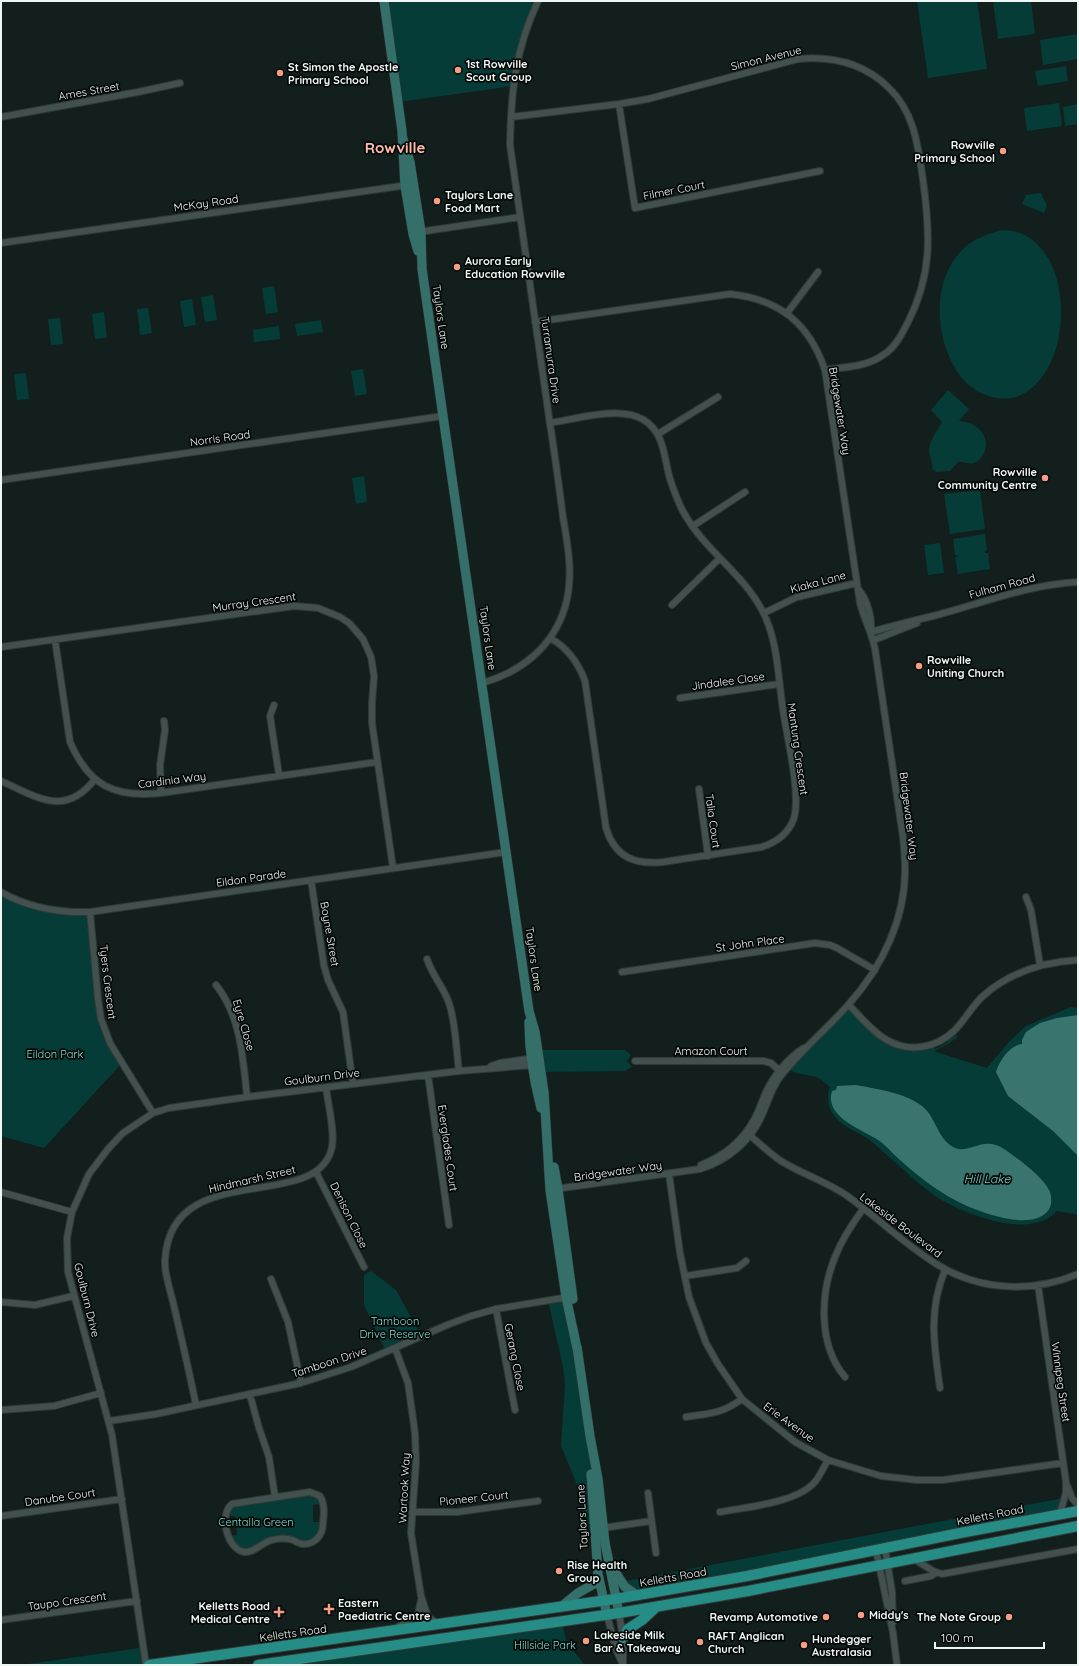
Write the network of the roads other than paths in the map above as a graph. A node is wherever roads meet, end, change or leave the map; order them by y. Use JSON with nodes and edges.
{"nodes":[{"id":1,"x":384,"y":1,"type":"edge"},
{"id":2,"x":538,"y":1,"type":"edge"},
{"id":3,"x":180,"y":83,"type":"dead end"},
{"id":4,"x":619,"y":104,"type":"junction"},
{"id":5,"x":1,"y":117,"type":"edge"},
{"id":6,"x":511,"y":117,"type":"junction"},
{"id":7,"x":820,"y":171,"type":"dead end"},
{"id":8,"x":410,"y":185,"type":"junction"},
{"id":9,"x":520,"y":217,"type":"junction"},
{"id":10,"x":417,"y":233,"type":"junction"},
{"id":11,"x":1,"y":243,"type":"edge"},
{"id":12,"x":818,"y":272,"type":"dead end"},
{"id":13,"x":787,"y":313,"type":"junction"},
{"id":14,"x":535,"y":322,"type":"junction"},
{"id":15,"x":825,"y":370,"type":"junction"},
{"id":16,"x":718,"y":397,"type":"dead end"},
{"id":17,"x":443,"y":416,"type":"junction"},
{"id":18,"x":550,"y":423,"type":"junction"},
{"id":19,"x":658,"y":434,"type":"junction"},
{"id":20,"x":1,"y":480,"type":"edge"},
{"id":21,"x":745,"y":492,"type":"dead end"},
{"id":22,"x":693,"y":526,"type":"junction"},
{"id":23,"x":719,"y":559,"type":"junction"},
{"id":24,"x":1078,"y":582,"type":"edge"},
{"id":25,"x":857,"y":586,"type":"junction"},
{"id":26,"x":672,"y":605,"type":"dead end"},
{"id":27,"x":764,"y":613,"type":"junction"},
{"id":28,"x":933,"y":616,"type":"junction"},
{"id":29,"x":871,"y":632,"type":"junction"},
{"id":30,"x":550,"y":638,"type":"junction"},
{"id":31,"x":55,"y":640,"type":"junction"},
{"id":32,"x":874,"y":640,"type":"junction"},
{"id":33,"x":1,"y":647,"type":"edge"},
{"id":34,"x":482,"y":683,"type":"junction"},
{"id":35,"x":779,"y":684,"type":"junction"},
{"id":36,"x":680,"y":698,"type":"dead end"},
{"id":37,"x":274,"y":705,"type":"dead end"},
{"id":38,"x":164,"y":721,"type":"dead end"},
{"id":39,"x":377,"y":762,"type":"junction"},
{"id":40,"x":278,"y":775,"type":"junction"},
{"id":41,"x":95,"y":779,"type":"junction"},
{"id":42,"x":1,"y":781,"type":"edge"},
{"id":43,"x":698,"y":789,"type":"dead end"},
{"id":44,"x":162,"y":793,"type":"junction"},
{"id":45,"x":506,"y":852,"type":"junction"},
{"id":46,"x":708,"y":856,"type":"junction"},
{"id":47,"x":393,"y":868,"type":"junction"},
{"id":48,"x":311,"y":880,"type":"junction"},
{"id":49,"x":1,"y":892,"type":"edge"},
{"id":50,"x":1026,"y":897,"type":"dead end"},
{"id":51,"x":90,"y":912,"type":"junction"},
{"id":52,"x":427,"y":959,"type":"dead end"},
{"id":53,"x":1078,"y":960,"type":"edge"},
{"id":54,"x":1040,"y":965,"type":"junction"},
{"id":55,"x":875,"y":970,"type":"junction"},
{"id":56,"x":622,"y":972,"type":"dead end"},
{"id":57,"x":216,"y":985,"type":"dead end"},
{"id":58,"x":849,"y":1005,"type":"junction"},
{"id":59,"x":536,"y":1061,"type":"junction"},
{"id":60,"x":635,"y":1061,"type":"dead end"},
{"id":61,"x":459,"y":1071,"type":"junction"},
{"id":62,"x":781,"y":1072,"type":"junction"},
{"id":63,"x":428,"y":1075,"type":"junction"},
{"id":64,"x":353,"y":1084,"type":"junction"},
{"id":65,"x":326,"y":1087,"type":"junction"},
{"id":66,"x":247,"y":1096,"type":"junction"},
{"id":67,"x":153,"y":1113,"type":"junction"},
{"id":68,"x":748,"y":1134,"type":"junction"},
{"id":69,"x":316,"y":1172,"type":"junction"},
{"id":70,"x":669,"y":1174,"type":"junction"},
{"id":71,"x":554,"y":1189,"type":"junction"},
{"id":72,"x":1,"y":1192,"type":"edge"},
{"id":73,"x":863,"y":1208,"type":"junction"},
{"id":74,"x":72,"y":1212,"type":"junction"},
{"id":75,"x":449,"y":1225,"type":"dead end"},
{"id":76,"x":746,"y":1261,"type":"dead end"},
{"id":77,"x":364,"y":1267,"type":"dead end"},
{"id":78,"x":946,"y":1270,"type":"junction"},
{"id":79,"x":1078,"y":1274,"type":"edge"},
{"id":80,"x":685,"y":1276,"type":"junction"},
{"id":81,"x":272,"y":1279,"type":"dead end"},
{"id":82,"x":1038,"y":1285,"type":"junction"},
{"id":83,"x":73,"y":1296,"type":"junction"},
{"id":84,"x":569,"y":1296,"type":"junction"},
{"id":85,"x":1,"y":1302,"type":"edge"},
{"id":86,"x":496,"y":1309,"type":"junction"},
{"id":87,"x":395,"y":1348,"type":"junction"},
{"id":88,"x":845,"y":1377,"type":"dead end"},
{"id":89,"x":301,"y":1383,"type":"junction"},
{"id":90,"x":940,"y":1388,"type":"dead end"},
{"id":91,"x":101,"y":1393,"type":"junction"},
{"id":92,"x":250,"y":1394,"type":"junction"},
{"id":93,"x":742,"y":1399,"type":"junction"},
{"id":94,"x":196,"y":1405,"type":"junction"},
{"id":95,"x":1,"y":1410,"type":"edge"},
{"id":96,"x":515,"y":1410,"type":"dead end"},
{"id":97,"x":686,"y":1417,"type":"dead end"},
{"id":98,"x":109,"y":1421,"type":"junction"},
{"id":99,"x":828,"y":1460,"type":"junction"},
{"id":100,"x":1063,"y":1463,"type":"junction"},
{"id":101,"x":1066,"y":1482,"type":"junction"},
{"id":102,"x":648,"y":1492,"type":"dead end"},
{"id":103,"x":275,"y":1497,"type":"junction"},
{"id":104,"x":122,"y":1499,"type":"junction"},
{"id":105,"x":538,"y":1501,"type":"dead end"},
{"id":106,"x":1078,"y":1505,"type":"edge"},
{"id":107,"x":1078,"y":1511,"type":"edge"},
{"id":108,"x":412,"y":1512,"type":"junction"},
{"id":109,"x":720,"y":1512,"type":"dead end"},
{"id":110,"x":1060,"y":1514,"type":"junction"},
{"id":111,"x":1,"y":1516,"type":"edge"},
{"id":112,"x":652,"y":1521,"type":"junction"},
{"id":113,"x":1078,"y":1526,"type":"edge"},
{"id":114,"x":599,"y":1528,"type":"junction"},
{"id":115,"x":880,"y":1549,"type":"junction"},
{"id":116,"x":1078,"y":1549,"type":"edge"},
{"id":117,"x":656,"y":1553,"type":"dead end"},
{"id":118,"x":913,"y":1558,"type":"junction"},
{"id":119,"x":608,"y":1562,"type":"junction"},
{"id":120,"x":883,"y":1564,"type":"junction"},
{"id":121,"x":936,"y":1573,"type":"junction"},
{"id":122,"x":598,"y":1574,"type":"junction"},
{"id":123,"x":905,"y":1581,"type":"dead end"},
{"id":124,"x":637,"y":1595,"type":"junction"},
{"id":125,"x":421,"y":1596,"type":"junction"},
{"id":126,"x":615,"y":1599,"type":"junction"},
{"id":127,"x":604,"y":1600,"type":"junction"},
{"id":128,"x":137,"y":1601,"type":"junction"},
{"id":129,"x":562,"y":1606,"type":"junction"},
{"id":130,"x":656,"y":1607,"type":"junction"},
{"id":131,"x":619,"y":1614,"type":"junction"},
{"id":132,"x":607,"y":1615,"type":"junction"},
{"id":133,"x":1,"y":1620,"type":"edge"},
{"id":134,"x":439,"y":1624,"type":"junction"},
{"id":135,"x":392,"y":1631,"type":"junction"},
{"id":136,"x":893,"y":1633,"type":"junction"},
{"id":137,"x":623,"y":1638,"type":"junction"},
{"id":138,"x":146,"y":1665,"type":"edge"},
{"id":139,"x":149,"y":1665,"type":"edge"},
{"id":140,"x":258,"y":1665,"type":"edge"},
{"id":141,"x":623,"y":1665,"type":"edge"},
{"id":142,"x":897,"y":1665,"type":"edge"}],
"edges":[{"from":1,"to":8,"type":"main road","name":"Taylors Lane"},
{"from":2,"to":6,"type":"street","name":"Turramurra Drive"},
{"from":3,"to":5,"type":"street","name":"Ames Street"},
{"from":4,"to":6,"type":"street","name":"Simon Avenue"},
{"from":4,"to":7,"type":"street","name":"Filmer Court"},
{"from":4,"to":15,"type":"street","name":"Simon Avenue"},
{"from":6,"to":9,"type":"street","name":"Turramurra Drive"},
{"from":8,"to":10,"type":"main road","name":"Taylors Lane"},
{"from":8,"to":11,"type":"street","name":"McKay Road"},
{"from":9,"to":10,"type":"street"},
{"from":9,"to":14,"type":"street","name":"Turramurra Drive"},
{"from":10,"to":17,"type":"main road","name":"Taylors Lane"},
{"from":12,"to":13,"type":"street"},
{"from":13,"to":14,"type":"street","name":"Bridgewater Way"},
{"from":13,"to":15,"type":"street","name":"Bridgewater Way"},
{"from":14,"to":18,"type":"street","name":"Turramurra Drive"},
{"from":15,"to":25,"type":"street","name":"Bridgewater Way"},
{"from":16,"to":19,"type":"street"},
{"from":17,"to":20,"type":"street","name":"Norris Road"},
{"from":17,"to":34,"type":"main road","name":"Taylors Lane"},
{"from":18,"to":19,"type":"street","name":"Mantung Crescent"},
{"from":18,"to":30,"type":"street","name":"Turramurra Drive"},
{"from":19,"to":22,"type":"street","name":"Mantung Crescent"},
{"from":21,"to":22,"type":"street"},
{"from":22,"to":23,"type":"street","name":"Mantung Crescent"},
{"from":23,"to":26,"type":"street"},
{"from":23,"to":27,"type":"street","name":"Mantung Crescent"},
{"from":24,"to":28,"type":"street","name":"Fulham Road"},
{"from":25,"to":27,"type":"street","name":"Kiaka Lane"},
{"from":25,"to":29,"type":"street","name":"Bridgewater Way"},
{"from":27,"to":35,"type":"street","name":"Mantung Crescent"},
{"from":28,"to":29,"type":"street","name":"Fulham Road"},
{"from":28,"to":32,"type":"street","name":"Fulham Road"},
{"from":29,"to":32,"type":"street","name":"Bridgewater Way"},
{"from":30,"to":34,"type":"street","name":"Turramurra Drive"},
{"from":30,"to":46,"type":"street","name":"Mantung Crescent"},
{"from":31,"to":33,"type":"street","name":"Murray Crescent"},
{"from":31,"to":39,"type":"street","name":"Murray Crescent"},
{"from":31,"to":41,"type":"street","name":"Cardinia Way"},
{"from":32,"to":55,"type":"street","name":"Bridgewater Way"},
{"from":34,"to":45,"type":"main road","name":"Taylors Lane"},
{"from":35,"to":36,"type":"street","name":"Jindalee Close"},
{"from":35,"to":46,"type":"street","name":"Mantung Crescent"},
{"from":37,"to":40,"type":"street"},
{"from":38,"to":44,"type":"street"},
{"from":39,"to":40,"type":"street","name":"Cardinia Way"},
{"from":39,"to":47,"type":"street","name":"Murray Crescent"},
{"from":40,"to":44,"type":"street","name":"Cardinia Way"},
{"from":41,"to":42,"type":"street"},
{"from":41,"to":44,"type":"street","name":"Cardinia Way"},
{"from":43,"to":46,"type":"street","name":"Talia Court"},
{"from":45,"to":47,"type":"street","name":"Eildon Parade"},
{"from":45,"to":59,"type":"main road","name":"Taylors Lane"},
{"from":47,"to":48,"type":"street","name":"Eildon Parade"},
{"from":48,"to":51,"type":"street","name":"Eildon Parade"},
{"from":48,"to":64,"type":"street","name":"Boyne Street"},
{"from":49,"to":51,"type":"street","name":"Eildon Parade"},
{"from":50,"to":54,"type":"street"},
{"from":51,"to":67,"type":"street","name":"Tyers Crescent"},
{"from":52,"to":61,"type":"street"},
{"from":53,"to":54,"type":"street"},
{"from":54,"to":58,"type":"street"},
{"from":55,"to":56,"type":"street","name":"St John Place"},
{"from":55,"to":58,"type":"street","name":"Bridgewater Way"},
{"from":57,"to":66,"type":"street","name":"Eyre Close"},
{"from":58,"to":62,"type":"street","name":"Bridgewater Way"},
{"from":59,"to":61,"type":"street","name":"Goulburn Drive"},
{"from":59,"to":71,"type":"main road","name":"Taylors Lane"},
{"from":60,"to":62,"type":"street","name":"Amazon Court"},
{"from":61,"to":63,"type":"street","name":"Goulburn Drive"},
{"from":62,"to":68,"type":"street","name":"Bridgewater Way"},
{"from":63,"to":64,"type":"street","name":"Goulburn Drive"},
{"from":63,"to":75,"type":"street","name":"Everglades Court"},
{"from":64,"to":65,"type":"street","name":"Goulburn Drive"},
{"from":65,"to":66,"type":"street","name":"Goulburn Drive"},
{"from":65,"to":69,"type":"street"},
{"from":66,"to":67,"type":"street","name":"Goulburn Drive"},
{"from":67,"to":74,"type":"street","name":"Goulburn Drive"},
{"from":68,"to":70,"type":"street","name":"Bridgewater Way"},
{"from":68,"to":73,"type":"street","name":"Lakeside Boulevard"},
{"from":69,"to":77,"type":"street","name":"Denison Close"},
{"from":69,"to":94,"type":"street","name":"Hindmarsh Street"},
{"from":70,"to":71,"type":"street","name":"Bridgewater Way"},
{"from":70,"to":80,"type":"street","name":"Erie Avenue"},
{"from":71,"to":84,"type":"main road","name":"Taylors Lane"},
{"from":72,"to":74,"type":"street"},
{"from":73,"to":78,"type":"street","name":"Lakeside Boulevard"},
{"from":73,"to":88,"type":"street"},
{"from":74,"to":83,"type":"street","name":"Goulburn Drive"},
{"from":76,"to":80,"type":"street"},
{"from":78,"to":82,"type":"street","name":"Lakeside Boulevard"},
{"from":78,"to":90,"type":"street"},
{"from":79,"to":82,"type":"street","name":"Lakeside Boulevard"},
{"from":80,"to":93,"type":"street","name":"Erie Avenue"},
{"from":81,"to":89,"type":"street"},
{"from":82,"to":100,"type":"street","name":"Winnipeg Street"},
{"from":83,"to":85,"type":"street"},
{"from":83,"to":91,"type":"street","name":"Goulburn Drive"},
{"from":84,"to":86,"type":"street","name":"Tamboon Drive"},
{"from":84,"to":114,"type":"main road","name":"Taylors Lane"},
{"from":86,"to":87,"type":"street","name":"Tamboon Drive"},
{"from":86,"to":96,"type":"street","name":"Gerang Close"},
{"from":87,"to":89,"type":"street","name":"Tamboon Drive"},
{"from":87,"to":108,"type":"street","name":"Wartook Way"},
{"from":89,"to":92,"type":"street","name":"Tamboon Drive"},
{"from":91,"to":95,"type":"street"},
{"from":91,"to":98,"type":"street","name":"Goulburn Drive"},
{"from":92,"to":94,"type":"street","name":"Tamboon Drive"},
{"from":92,"to":103,"type":"street"},
{"from":93,"to":97,"type":"street"},
{"from":93,"to":99,"type":"street","name":"Erie Avenue"},
{"from":94,"to":98,"type":"street","name":"Tamboon Drive"},
{"from":98,"to":104,"type":"street","name":"Goulburn Drive"},
{"from":99,"to":100,"type":"street","name":"Erie Avenue"},
{"from":99,"to":109,"type":"street"},
{"from":100,"to":101,"type":"street","name":"Winnipeg Street"},
{"from":101,"to":106,"type":"street","name":"Winnipeg Street"},
{"from":101,"to":110,"type":"street","name":"Winnipeg Street"},
{"from":102,"to":112,"type":"street"},
{"from":103,"to":103,"type":"street"},
{"from":104,"to":111,"type":"street","name":"Danube Court"},
{"from":104,"to":128,"type":"street","name":"Goulburn Drive"},
{"from":105,"to":108,"type":"street","name":"Pioneer Court"},
{"from":107,"to":110,"type":"main road","name":"Kelletts Road"},
{"from":108,"to":125,"type":"street","name":"Wartook Way"},
{"from":110,"to":115,"type":"main road","name":"Kelletts Road"},
{"from":112,"to":114,"type":"street"},
{"from":112,"to":117,"type":"street"},
{"from":113,"to":118,"type":"main road"},
{"from":114,"to":119,"type":"main road","name":"Taylors Lane"},
{"from":114,"to":122,"type":"main road","name":"Taylors Lane"},
{"from":115,"to":120,"type":"street"},
{"from":115,"to":120,"type":"street"},
{"from":115,"to":124,"type":"main road","name":"Kelletts Road"},
{"from":116,"to":121,"type":"street"},
{"from":118,"to":120,"type":"main road"},
{"from":118,"to":121,"type":"street"},
{"from":119,"to":124,"type":"main road"},
{"from":119,"to":126,"type":"main road","name":"Taylors Lane"},
{"from":120,"to":130,"type":"main road"},
{"from":120,"to":136,"type":"street"},
{"from":120,"to":136,"type":"street"},
{"from":121,"to":123,"type":"street"},
{"from":122,"to":127,"type":"main road","name":"Taylors Lane"},
{"from":122,"to":129,"type":"main road"},
{"from":124,"to":126,"type":"main road","name":"Kelletts Road"},
{"from":125,"to":134,"type":"street","name":"Wartook Way"},
{"from":125,"to":135,"type":"street"},
{"from":126,"to":127,"type":"main road","name":"Kelletts Road"},
{"from":126,"to":131,"type":"main road","name":"Taylors Lane"},
{"from":127,"to":129,"type":"main road","name":"Kelletts Road"},
{"from":127,"to":132,"type":"main road","name":"Taylors Lane"},
{"from":128,"to":133,"type":"street","name":"Taupo Crescent"},
{"from":128,"to":138,"type":"street","name":"Goulburn Drive"},
{"from":129,"to":134,"type":"main road","name":"Kelletts Road"},
{"from":130,"to":131,"type":"main road"},
{"from":130,"to":137,"type":"main road"},
{"from":131,"to":132,"type":"main road"},
{"from":131,"to":137,"type":"street","name":"Taylors Lane"},
{"from":132,"to":140,"type":"main road"},
{"from":132,"to":141,"type":"street","name":"Taylors Lane"},
{"from":134,"to":135,"type":"main road","name":"Kelletts Road"},
{"from":135,"to":139,"type":"main road","name":"Kelletts Road"},
{"from":136,"to":142,"type":"street"},
{"from":137,"to":141,"type":"street","name":"Taylors Lane"}]}
